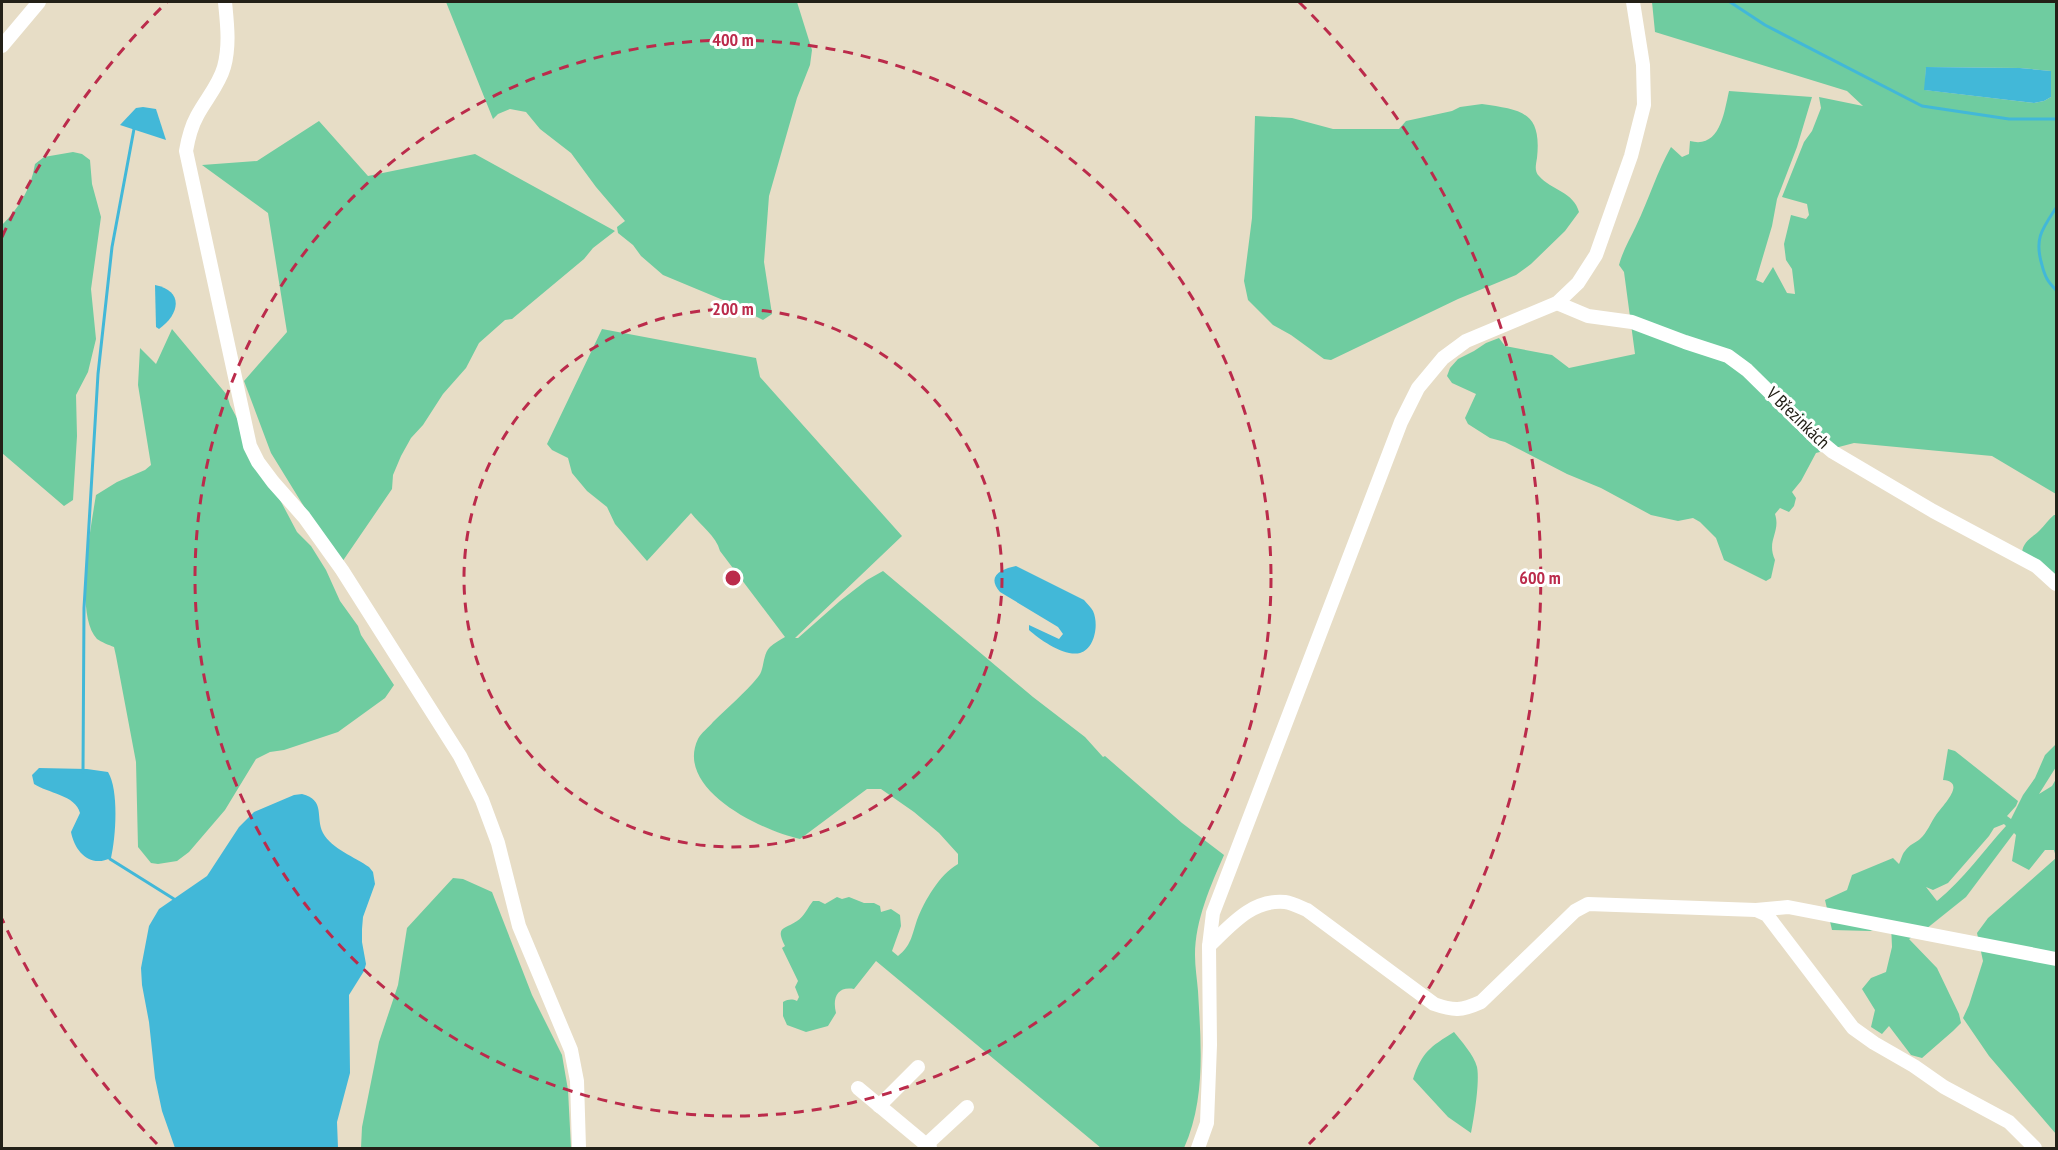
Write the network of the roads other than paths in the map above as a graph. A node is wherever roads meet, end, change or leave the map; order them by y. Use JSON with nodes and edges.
{"nodes":[{"id":1,"x":39,"y":2,"type":"edge"},
{"id":2,"x":225,"y":2,"type":"edge"},
{"id":3,"x":1633,"y":2,"type":"edge"},
{"id":4,"x":2,"y":46,"type":"edge"},
{"id":5,"x":1557,"y":303,"type":"junction"},
{"id":6,"x":2056,"y":584,"type":"edge"},
{"id":7,"x":1756,"y":910,"type":"junction"},
{"id":8,"x":1209,"y":946,"type":"junction"},
{"id":9,"x":2056,"y":959,"type":"edge"},
{"id":10,"x":918,"y":1067,"type":"dead end"},
{"id":11,"x":858,"y":1088,"type":"dead end"},
{"id":12,"x":879,"y":1106,"type":"junction"},
{"id":13,"x":967,"y":1107,"type":"dead end"},
{"id":14,"x":928,"y":1147,"type":"edge"},
{"id":15,"x":579,"y":1149,"type":"edge"},
{"id":16,"x":1198,"y":1149,"type":"edge"},
{"id":17,"x":2035,"y":1149,"type":"edge"}],
"edges":[{"from":1,"to":4,"type":"street"},
{"from":2,"to":15,"type":"street"},
{"from":3,"to":5,"type":"street"},
{"from":5,"to":6,"type":"street","name":"V Březinkách"},
{"from":5,"to":8,"type":"street"},
{"from":7,"to":8,"type":"street"},
{"from":7,"to":9,"type":"street"},
{"from":7,"to":17,"type":"street"},
{"from":8,"to":16,"type":"street"},
{"from":10,"to":12,"type":"street"},
{"from":11,"to":12,"type":"street"},
{"from":12,"to":14,"type":"street"},
{"from":13,"to":14,"type":"street"}]}
